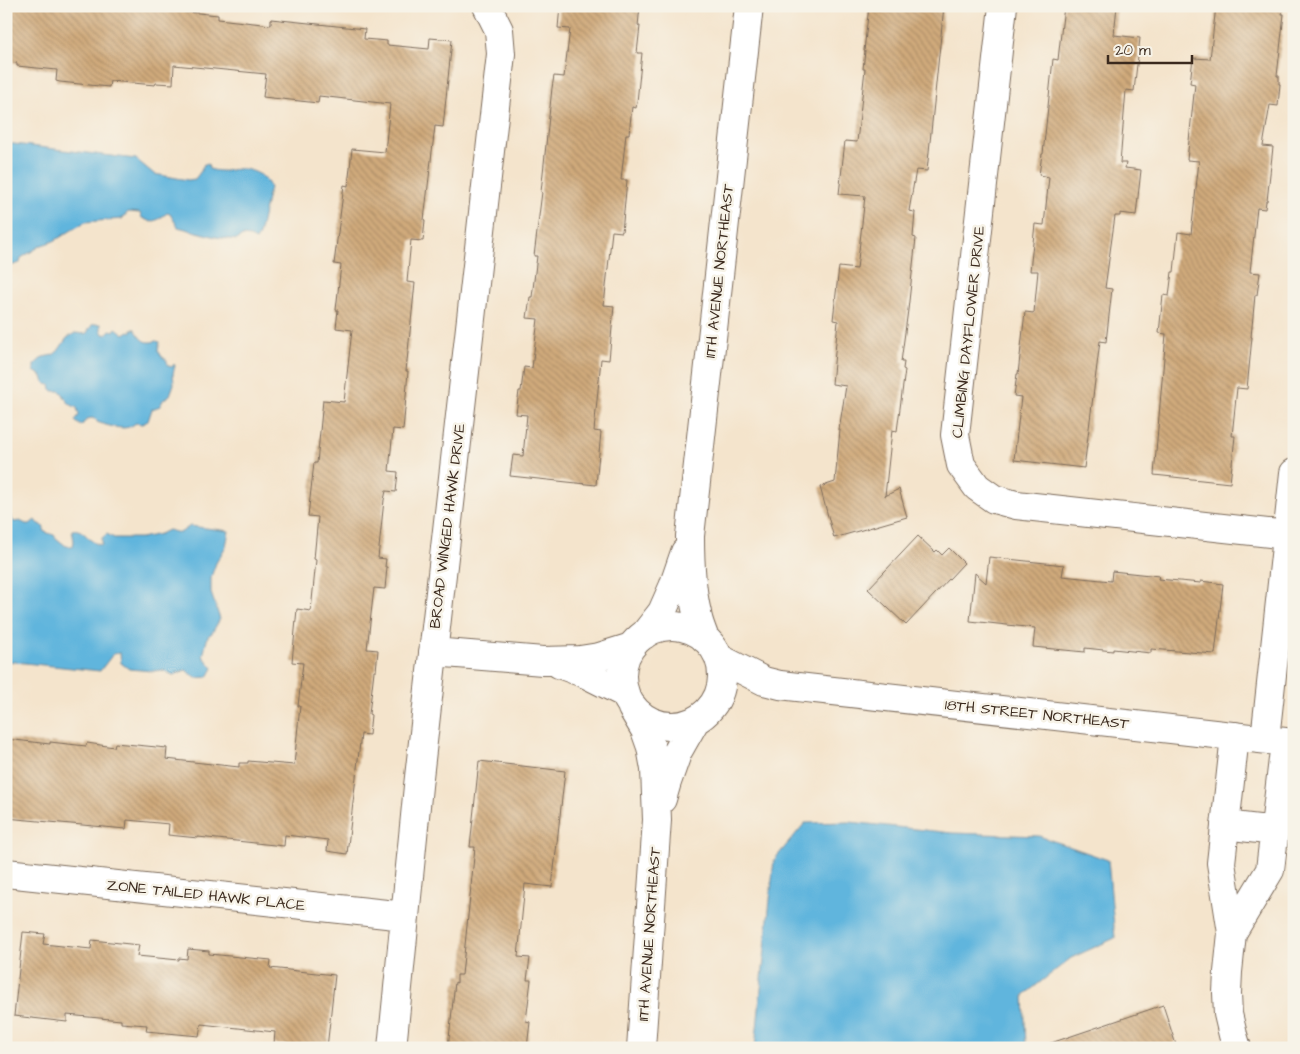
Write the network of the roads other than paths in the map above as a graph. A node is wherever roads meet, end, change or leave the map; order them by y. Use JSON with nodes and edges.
{"nodes":[{"id":1,"x":487,"y":6,"type":"edge"},
{"id":2,"x":749,"y":6,"type":"edge"},
{"id":3,"x":1003,"y":6,"type":"edge"},
{"id":4,"x":1294,"y":473,"type":"edge"},
{"id":5,"x":1287,"y":535,"type":"junction"},
{"id":6,"x":690,"y":536,"type":"junction"},
{"id":7,"x":637,"y":641,"type":"junction"},
{"id":8,"x":712,"y":649,"type":"junction"},
{"id":9,"x":433,"y":652,"type":"junction"},
{"id":10,"x":543,"y":661,"type":"junction"},
{"id":11,"x":780,"y":685,"type":"junction"},
{"id":12,"x":628,"y":701,"type":"junction"},
{"id":13,"x":715,"y":703,"type":"junction"},
{"id":14,"x":695,"y":721,"type":"junction"},
{"id":15,"x":1236,"y":736,"type":"junction"},
{"id":16,"x":1281,"y":741,"type":"edge"},
{"id":17,"x":657,"y":820,"type":"junction"},
{"id":18,"x":1225,"y":825,"type":"junction"},
{"id":19,"x":1275,"y":831,"type":"junction"},
{"id":20,"x":6,"y":874,"type":"edge"},
{"id":21,"x":405,"y":916,"type":"junction"},
{"id":22,"x":1232,"y":933,"type":"junction"},
{"id":23,"x":392,"y":1048,"type":"edge"},
{"id":24,"x":641,"y":1048,"type":"edge"},
{"id":25,"x":1237,"y":1048,"type":"edge"}],
"edges":[{"from":1,"to":9,"type":"street","name":"BROAD WINGED HAWK DRIVE"},
{"from":2,"to":6,"type":"street","name":"11TH AVENUE NORTHEAST"},
{"from":3,"to":5,"type":"street","name":"CLIMBING DAYFLOWER DRIVE"},
{"from":4,"to":5,"type":"street"},
{"from":5,"to":16,"type":"street"},
{"from":6,"to":7,"type":"street","name":"11TH AVENUE NORTHEAST"},
{"from":6,"to":8,"type":"street","name":"11TH AVENUE NORTHEAST"},
{"from":7,"to":8,"type":"street"},
{"from":7,"to":10,"type":"street"},
{"from":7,"to":12,"type":"street"},
{"from":8,"to":11,"type":"street","name":"18TH STREET NORTHEAST"},
{"from":8,"to":13,"type":"street"},
{"from":9,"to":10,"type":"street"},
{"from":9,"to":21,"type":"street","name":"BROAD WINGED HAWK DRIVE"},
{"from":10,"to":12,"type":"street"},
{"from":11,"to":13,"type":"street","name":"18TH STREET NORTHEAST"},
{"from":11,"to":15,"type":"street","name":"18TH STREET NORTHEAST"},
{"from":12,"to":14,"type":"street"},
{"from":12,"to":17,"type":"street","name":"11TH AVENUE NORTHEAST"},
{"from":13,"to":14,"type":"street"},
{"from":14,"to":17,"type":"street","name":"11TH AVENUE NORTHEAST"},
{"from":15,"to":16,"type":"street","name":"18TH STREET NORTHEAST"},
{"from":15,"to":18,"type":"street"},
{"from":16,"to":19,"type":"street"},
{"from":17,"to":24,"type":"street","name":"11TH AVENUE NORTHEAST"},
{"from":18,"to":19,"type":"street"},
{"from":18,"to":22,"type":"street"},
{"from":19,"to":22,"type":"street"},
{"from":20,"to":21,"type":"street","name":"ZONE TAILED HAWK PLACE"},
{"from":21,"to":23,"type":"street","name":"BROAD WINGED HAWK DRIVE"},
{"from":22,"to":25,"type":"street"}]}
